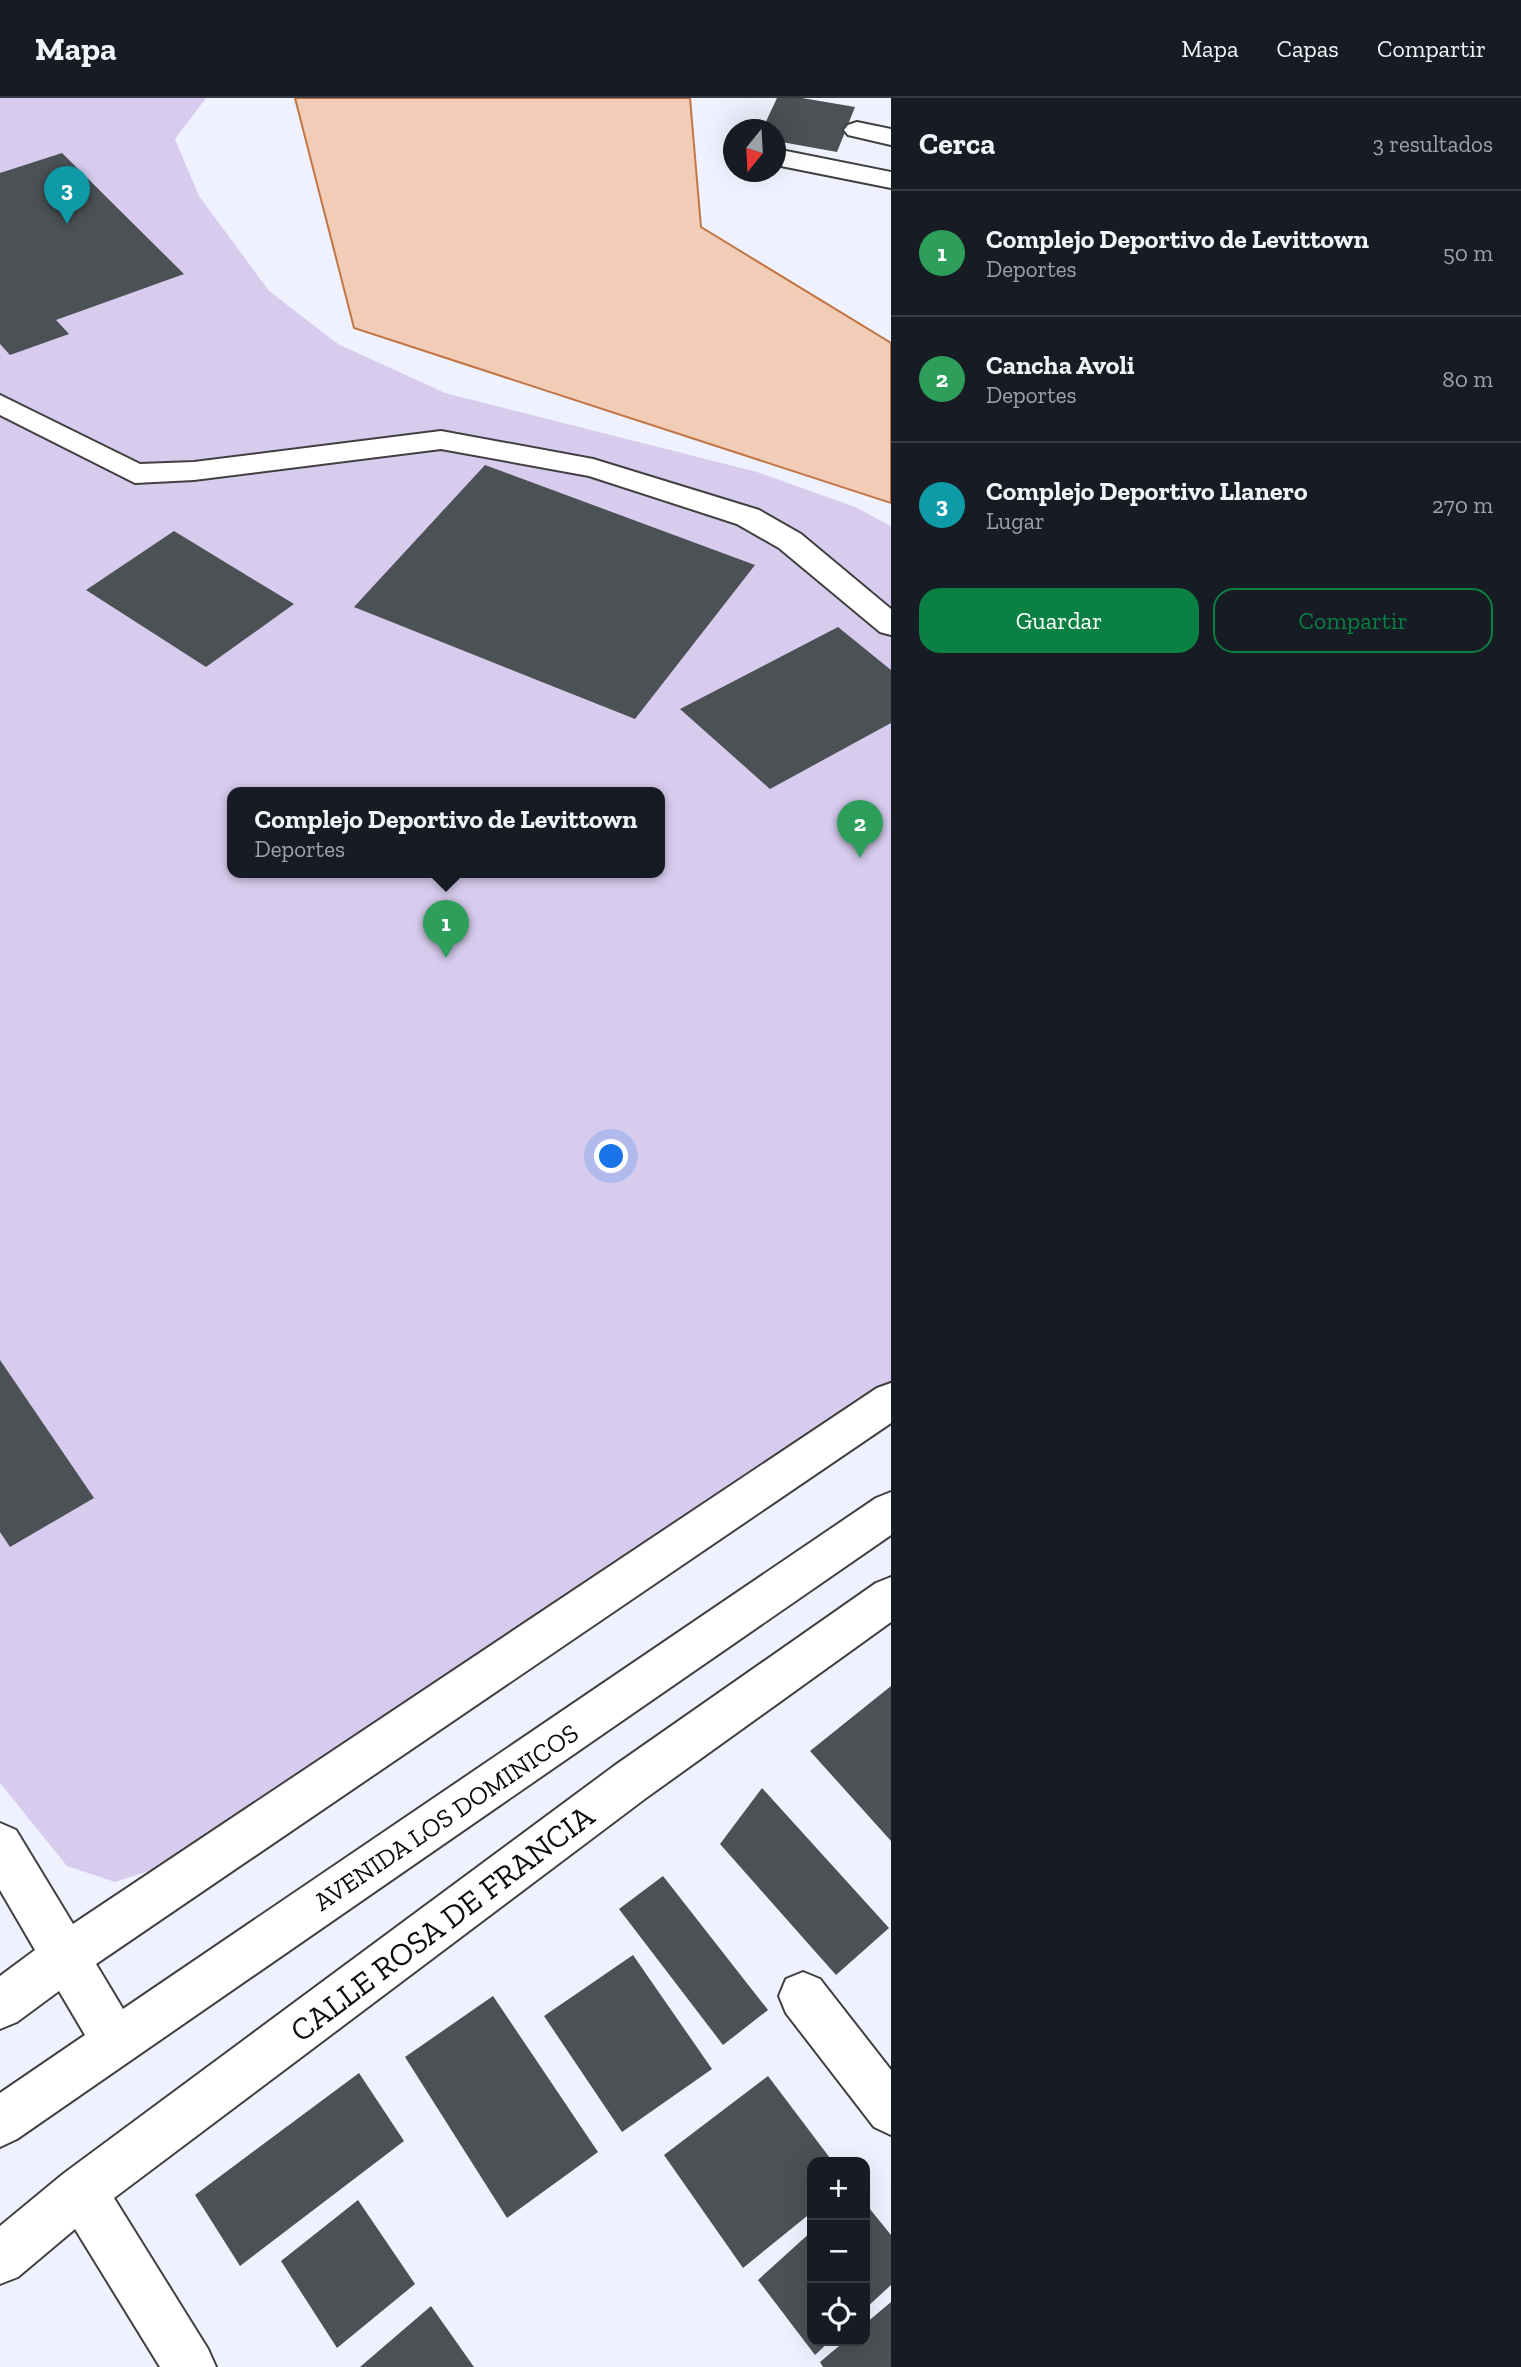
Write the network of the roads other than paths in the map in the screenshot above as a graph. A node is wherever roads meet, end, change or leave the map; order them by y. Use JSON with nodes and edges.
{"nodes":[{"id":1,"x":857,"y":130,"type":"dead end"},
{"id":2,"x":891,"y":137,"type":"edge"},
{"id":3,"x":786,"y":159,"type":"edge"},
{"id":4,"x":891,"y":180,"type":"edge"},
{"id":5,"x":0,"y":404,"type":"edge"},
{"id":6,"x":891,"y":625,"type":"edge"},
{"id":7,"x":891,"y":1401,"type":"edge"},
{"id":8,"x":891,"y":1511,"type":"edge"},
{"id":9,"x":891,"y":1597,"type":"edge"},
{"id":10,"x":0,"y":1846,"type":"edge"},
{"id":11,"x":67,"y":1956,"type":"junction"},
{"id":12,"x":803,"y":1996,"type":"dead end"},
{"id":13,"x":0,"y":2005,"type":"edge"},
{"id":14,"x":115,"y":2041,"type":"junction"},
{"id":15,"x":891,"y":2109,"type":"edge"},
{"id":16,"x":0,"y":2122,"type":"edge"},
{"id":17,"x":81,"y":2192,"type":"junction"},
{"id":18,"x":0,"y":2259,"type":"edge"},
{"id":19,"x":190,"y":2367,"type":"edge"}],
"edges":[{"from":1,"to":2,"type":"street"},
{"from":3,"to":4,"type":"street"},
{"from":5,"to":6,"type":"street"},
{"from":7,"to":11,"type":"street"},
{"from":8,"to":14,"type":"street","name":"AVENIDA LOS DOMINICOS"},
{"from":9,"to":17,"type":"street","name":"CALLE ROSA DE FRANCIA"},
{"from":10,"to":11,"type":"street"},
{"from":11,"to":13,"type":"street"},
{"from":11,"to":14,"type":"street"},
{"from":12,"to":15,"type":"street"},
{"from":14,"to":16,"type":"street","name":"AVENIDA LOS DOMINICOS"},
{"from":17,"to":18,"type":"street","name":"CALLE ROSA DE FRANCIA"},
{"from":17,"to":19,"type":"street"}]}
